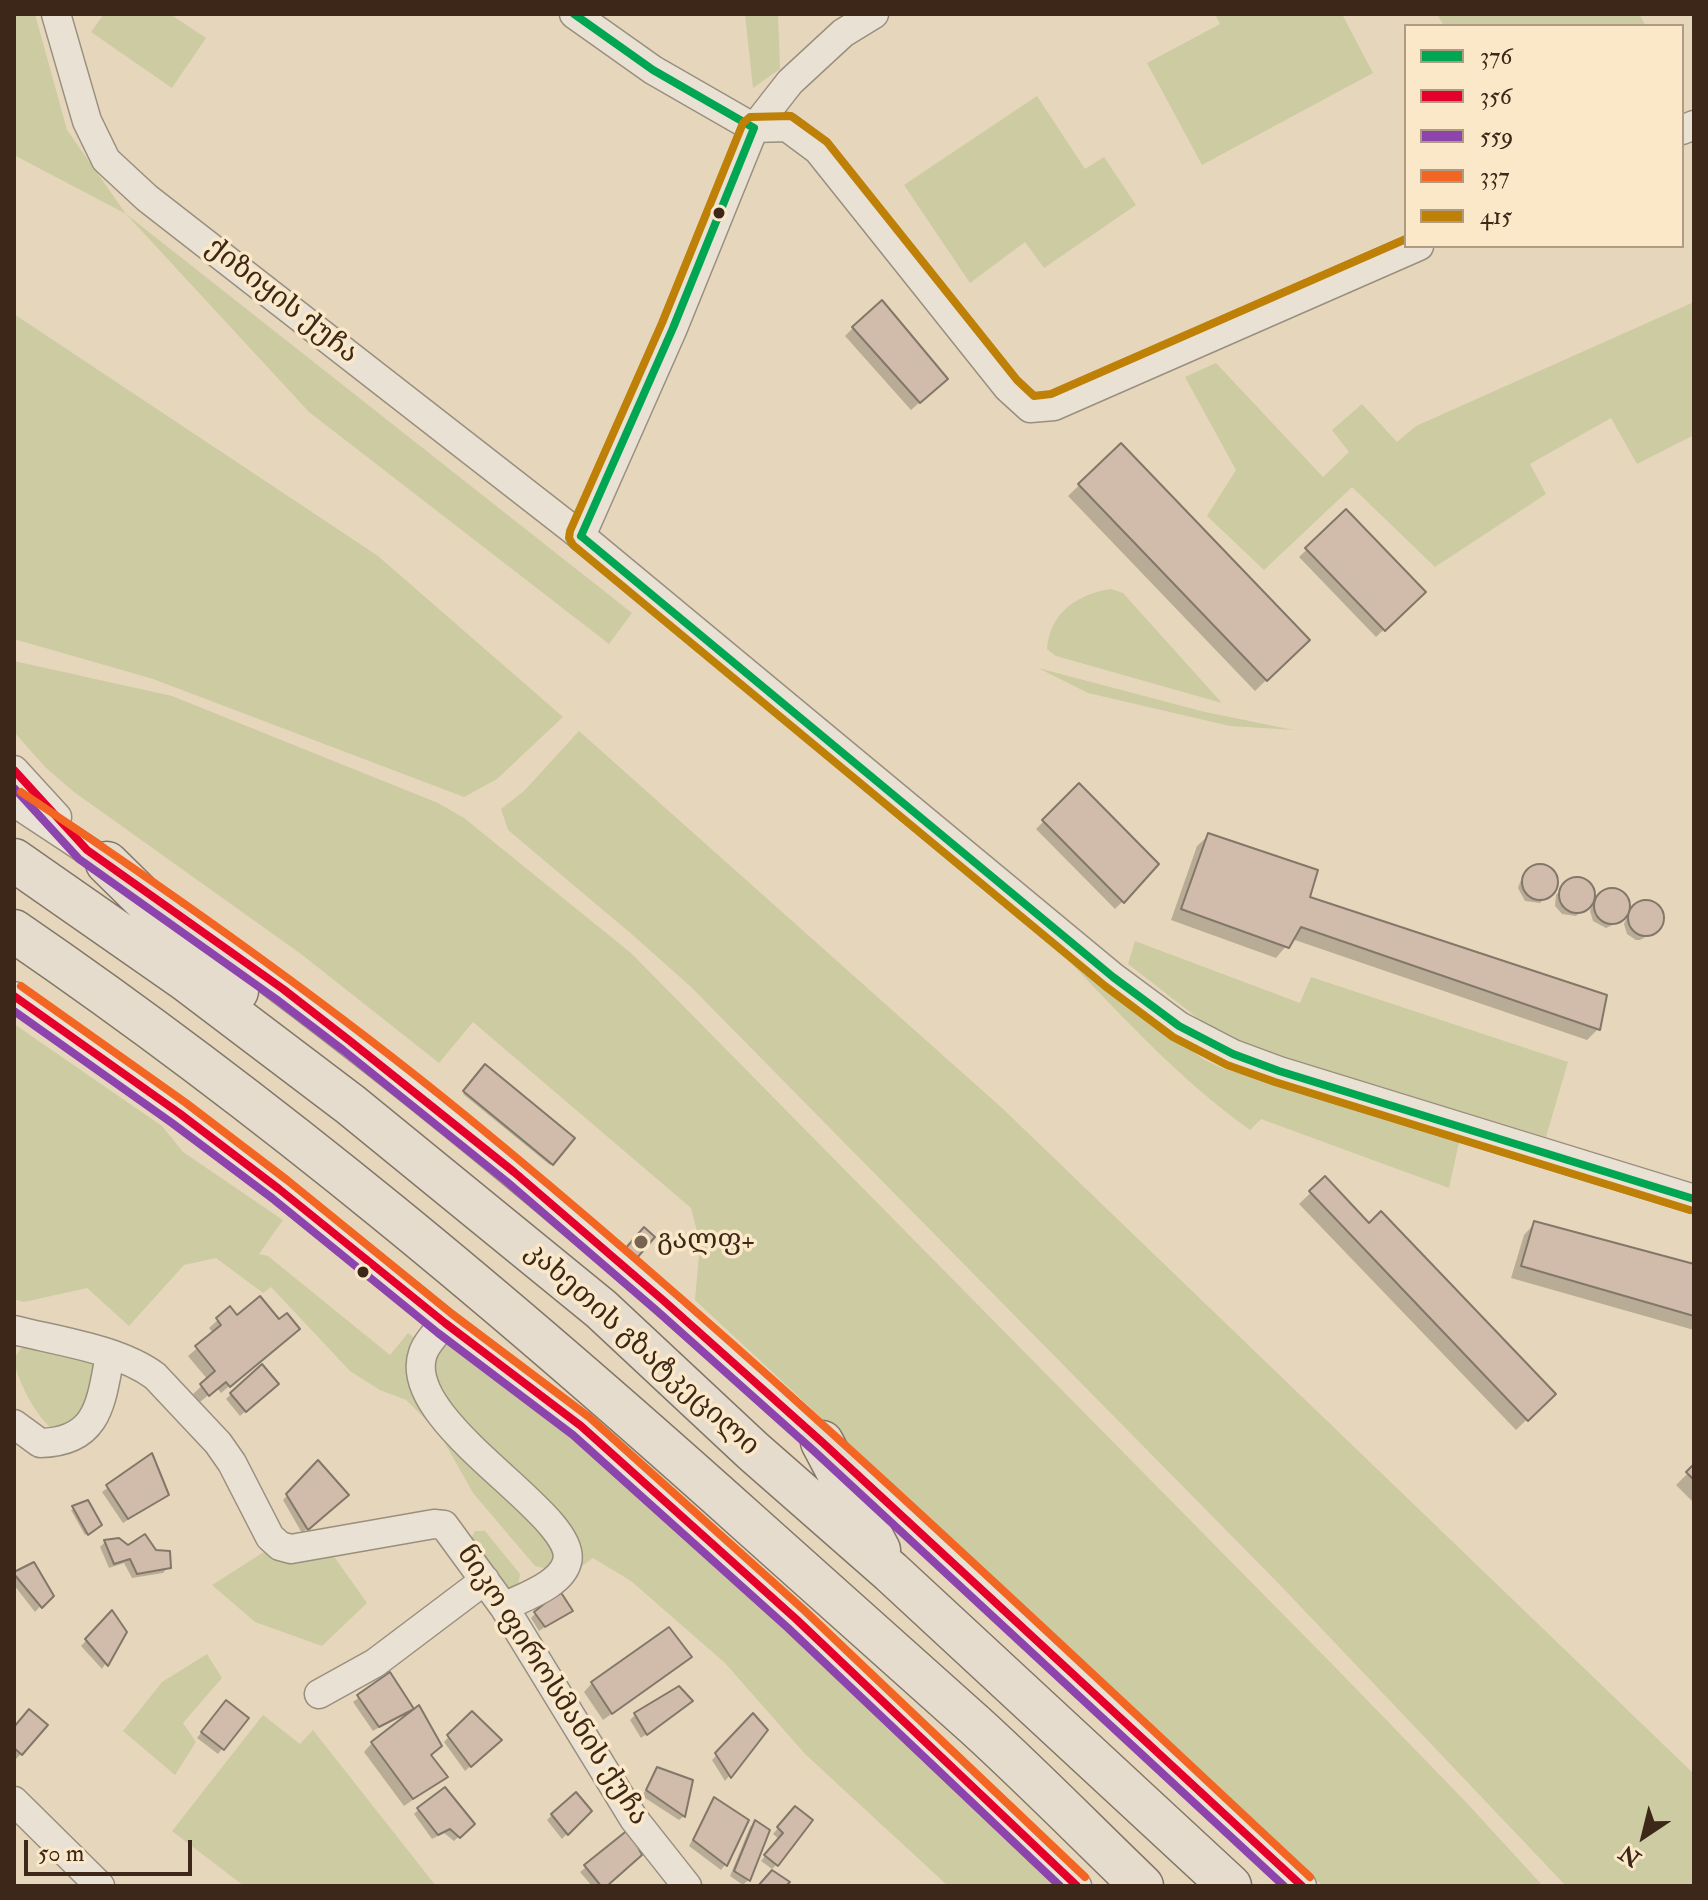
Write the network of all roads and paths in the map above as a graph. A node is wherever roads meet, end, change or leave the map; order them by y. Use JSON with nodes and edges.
{"nodes":[{"id":1,"x":56,"y":14,"type":"edge"},
{"id":2,"x":574,"y":14,"type":"edge"},
{"id":3,"x":874,"y":14,"type":"edge"},
{"id":4,"x":754,"y":128,"type":"junction"},
{"id":5,"x":1414,"y":248,"type":"edge"},
{"id":6,"x":581,"y":536,"type":"junction"},
{"id":7,"x":14,"y":770,"type":"edge"},
{"id":8,"x":14,"y":802,"type":"edge"},
{"id":9,"x":97,"y":856,"type":"junction"},
{"id":10,"x":14,"y":860,"type":"edge"},
{"id":11,"x":14,"y":931,"type":"edge"},
{"id":12,"x":14,"y":953,"type":"edge"},
{"id":13,"x":62,"y":964,"type":"junction"},
{"id":14,"x":14,"y":996,"type":"edge"},
{"id":15,"x":351,"y":1105,"type":"junction"},
{"id":16,"x":1694,"y":1199,"type":"edge"},
{"id":17,"x":445,"y":1323,"type":"junction"},
{"id":18,"x":14,"y":1330,"type":"edge"},
{"id":19,"x":110,"y":1355,"type":"junction"},
{"id":20,"x":14,"y":1424,"type":"edge"},
{"id":21,"x":822,"y":1442,"type":"junction"},
{"id":22,"x":891,"y":1572,"type":"junction"},
{"id":23,"x":485,"y":1580,"type":"junction"},
{"id":24,"x":504,"y":1607,"type":"junction"},
{"id":25,"x":319,"y":1694,"type":"dead end"},
{"id":26,"x":14,"y":1801,"type":"edge"},
{"id":27,"x":100,"y":1886,"type":"edge"},
{"id":28,"x":687,"y":1886,"type":"edge"},
{"id":29,"x":1077,"y":1886,"type":"edge"},
{"id":30,"x":1142,"y":1886,"type":"edge"},
{"id":31,"x":1230,"y":1886,"type":"edge"},
{"id":32,"x":1302,"y":1886,"type":"edge"}],
"edges":[{"from":1,"to":6,"type":"street","name":"ქიზიყის ქუჩა"},
{"from":2,"to":4,"type":"street"},
{"from":3,"to":4,"type":"street"},
{"from":4,"to":5,"type":"street"},
{"from":4,"to":6,"type":"street"},
{"from":6,"to":16,"type":"street","name":"ქიზიყის ქუჩა"},
{"from":7,"to":9,"type":"street"},
{"from":8,"to":9,"type":"street","name":"კახეთის გზატკეცილი"},
{"from":9,"to":15,"type":"highway"},
{"from":9,"to":21,"type":"street","name":"კახეთის გზატკეცილი"},
{"from":10,"to":15,"type":"highway","name":"კახეთის გზატკეცილი"},
{"from":11,"to":13,"type":"highway","name":"კახეთის გზატკეცილი"},
{"from":12,"to":13,"type":"highway"},
{"from":13,"to":30,"type":"highway","name":"კახეთის გზატკეცილი"},
{"from":14,"to":17,"type":"street"},
{"from":15,"to":22,"type":"highway","name":"კახეთის გზატკეცილი"},
{"from":17,"to":24,"type":"street"},
{"from":17,"to":29,"type":"street"},
{"from":18,"to":19,"type":"street","name":"ნიკო ფიროსმანის ქუჩა"},
{"from":19,"to":20,"type":"street"},
{"from":19,"to":23,"type":"street","name":"ნიკო ფიროსმანის ქუჩა"},
{"from":21,"to":22,"type":"highway"},
{"from":21,"to":32,"type":"street","name":"კახეთის გზატკეცილი"},
{"from":22,"to":31,"type":"highway","name":"კახეთის გზატკეცილი"},
{"from":23,"to":24,"type":"street","name":"ნიკო ფიროსმანის ქუჩა"},
{"from":23,"to":25,"type":"street"},
{"from":24,"to":28,"type":"street","name":"ნიკო ფიროსმანის ქუჩა"},
{"from":26,"to":27,"type":"street"}]}
